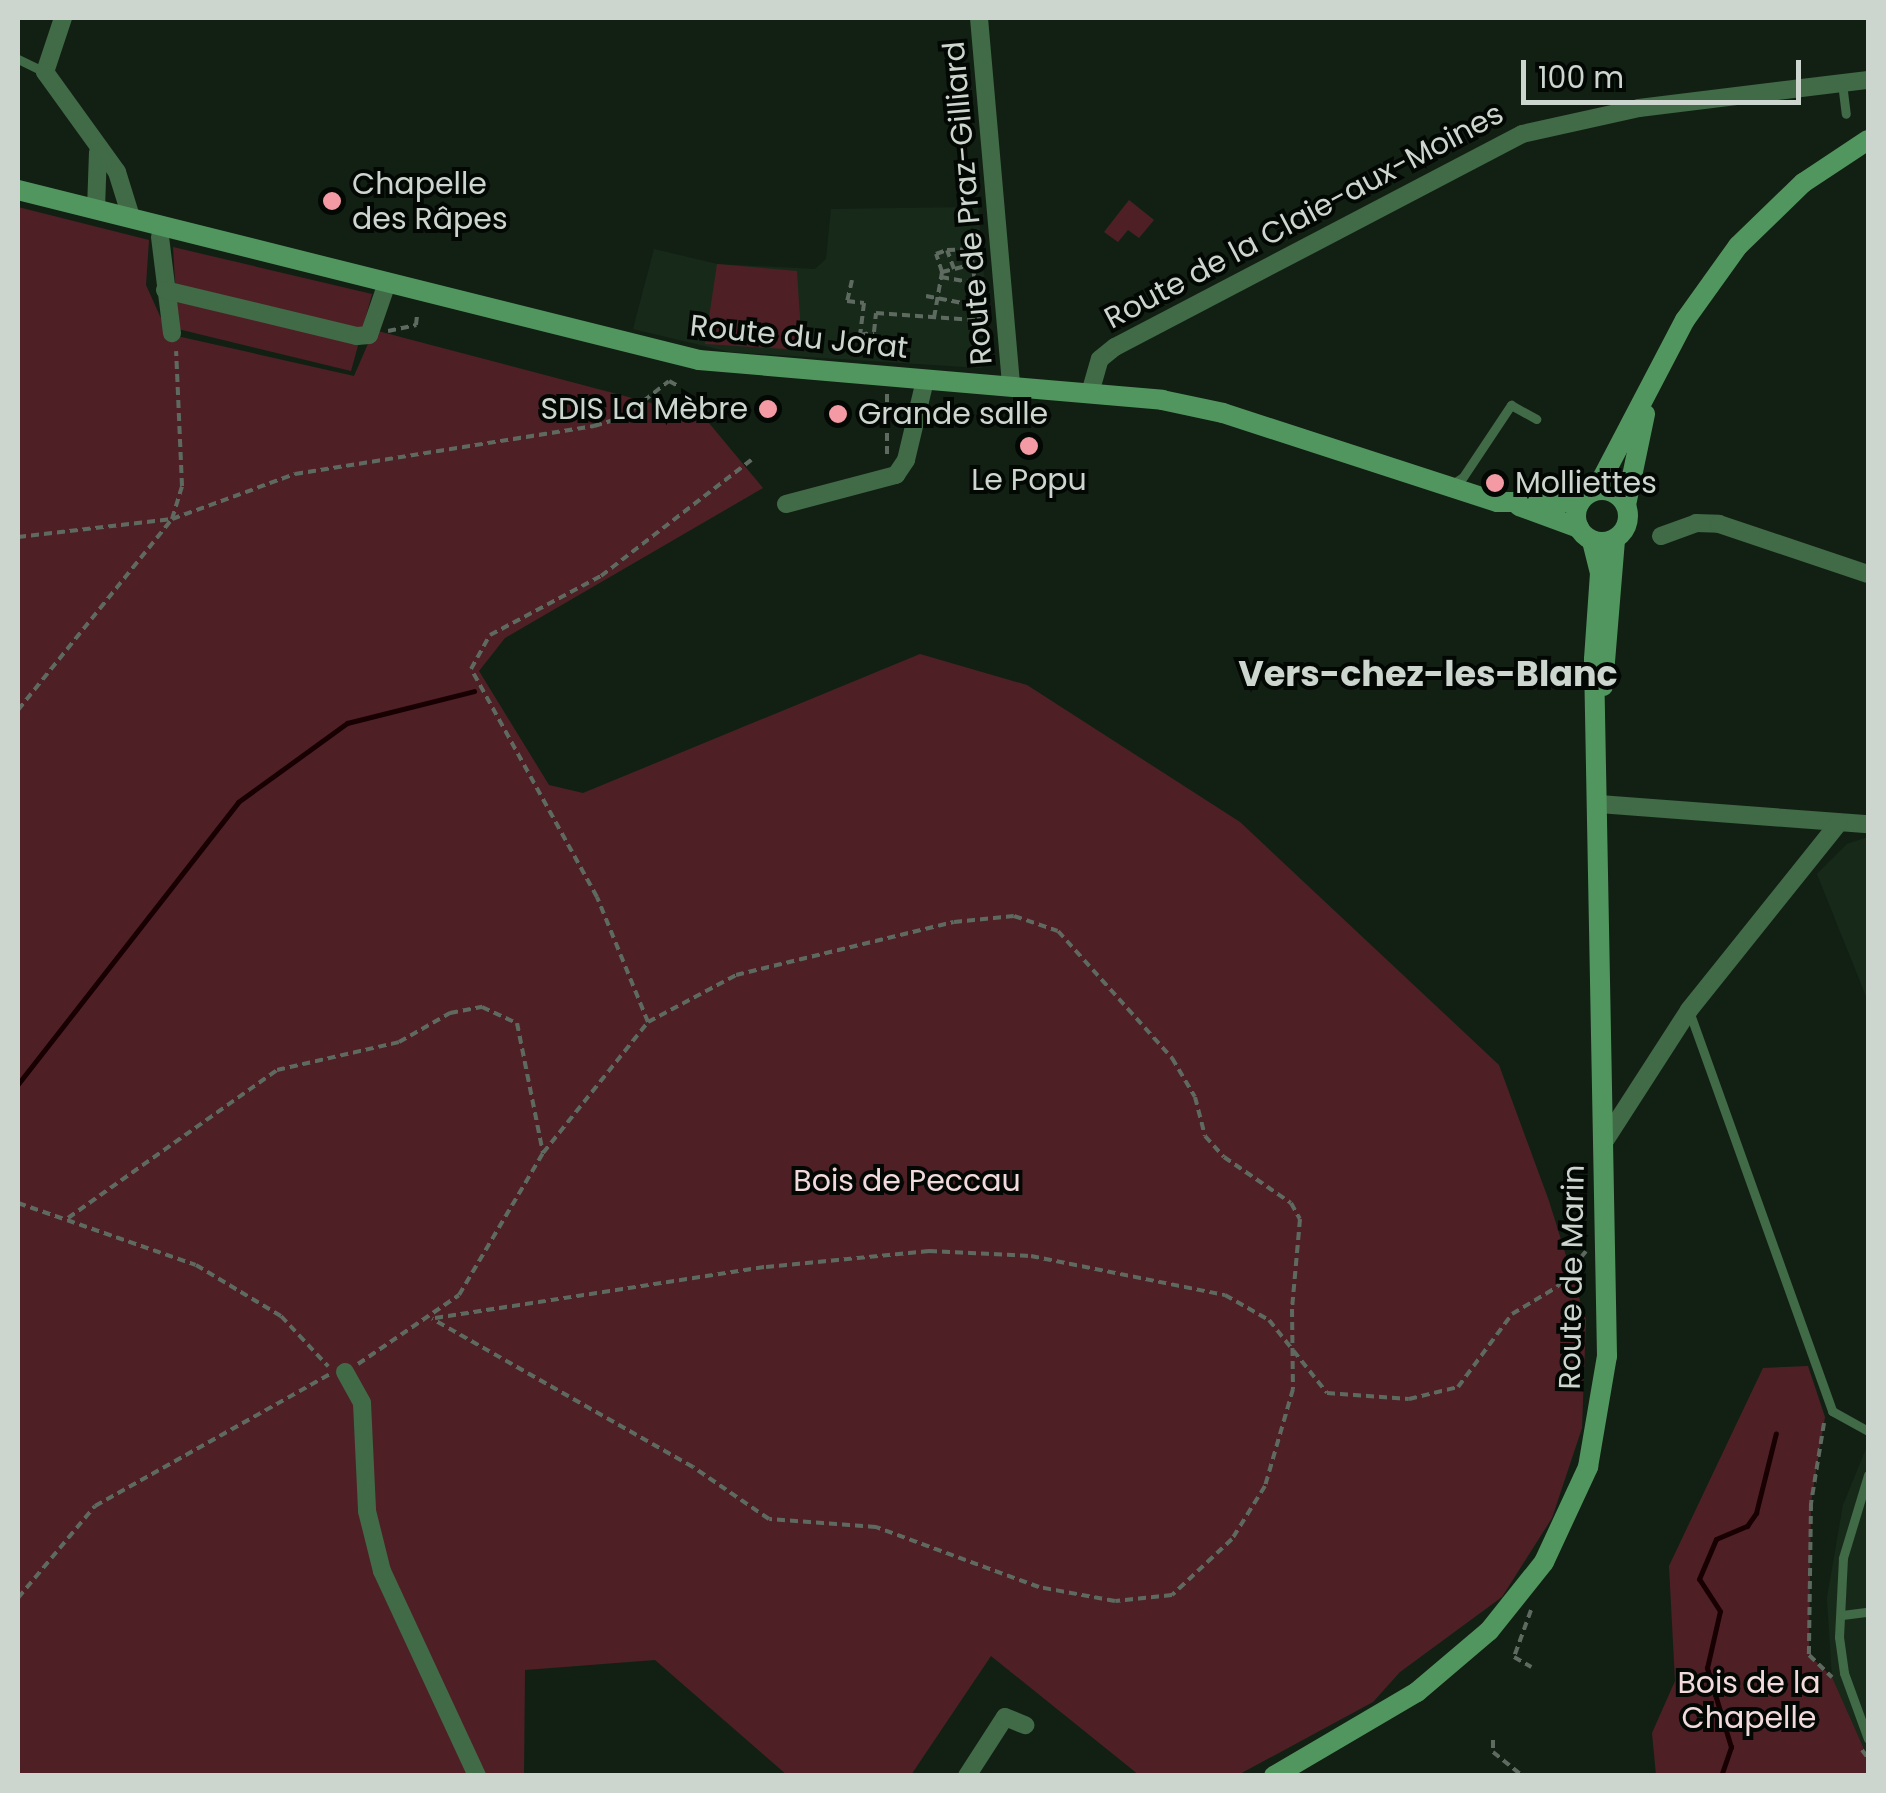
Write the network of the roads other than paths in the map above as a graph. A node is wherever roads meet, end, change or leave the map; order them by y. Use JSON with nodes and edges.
{"nodes":[{"id":1,"x":63,"y":18,"type":"edge"},
{"id":2,"x":979,"y":18,"type":"edge"},
{"id":3,"x":18,"y":58,"type":"edge"},
{"id":4,"x":45,"y":72,"type":"junction"},
{"id":5,"x":1868,"y":80,"type":"edge"},
{"id":6,"x":1842,"y":83,"type":"junction"},
{"id":7,"x":1846,"y":114,"type":"dead end"},
{"id":8,"x":1868,"y":140,"type":"edge"},
{"id":9,"x":97,"y":147,"type":"junction"},
{"id":10,"x":18,"y":190,"type":"edge"},
{"id":11,"x":96,"y":209,"type":"junction"},
{"id":12,"x":131,"y":217,"type":"junction"},
{"id":13,"x":160,"y":237,"type":"dead end"},
{"id":14,"x":387,"y":283,"type":"junction"},
{"id":15,"x":165,"y":290,"type":"junction"},
{"id":16,"x":172,"y":333,"type":"road end"},
{"id":17,"x":925,"y":380,"type":"junction"},
{"id":18,"x":1011,"y":385,"type":"junction"},
{"id":19,"x":1090,"y":393,"type":"junction"},
{"id":20,"x":1650,"y":393,"type":"junction"},
{"id":21,"x":1536,"y":418,"type":"dead end"},
{"id":22,"x":1451,"y":484,"type":"junction"},
{"id":23,"x":1588,"y":496,"type":"junction"},
{"id":24,"x":786,"y":504,"type":"dead end"},
{"id":25,"x":1626,"y":505,"type":"junction"},
{"id":26,"x":1519,"y":506,"type":"junction"},
{"id":27,"x":1586,"y":534,"type":"junction"},
{"id":28,"x":1660,"y":536,"type":"dead end"},
{"id":29,"x":1616,"y":539,"type":"junction"},
{"id":30,"x":1868,"y":574,"type":"edge"},
{"id":31,"x":1599,"y":708,"type":"junction"},
{"id":32,"x":1599,"y":804,"type":"junction"},
{"id":33,"x":1839,"y":823,"type":"junction"},
{"id":34,"x":1868,"y":824,"type":"edge"},
{"id":35,"x":1689,"y":1010,"type":"junction"},
{"id":36,"x":1604,"y":1142,"type":"junction"},
{"id":37,"x":339,"y":1372,"type":"road end"},
{"id":38,"x":1868,"y":1432,"type":"edge"},
{"id":39,"x":1868,"y":1474,"type":"edge"},
{"id":40,"x":1868,"y":1612,"type":"edge"},
{"id":41,"x":1842,"y":1614,"type":"junction"},
{"id":42,"x":1025,"y":1725,"type":"dead end"},
{"id":43,"x":1868,"y":1740,"type":"edge"},
{"id":44,"x":1299,"y":1769,"type":"edge"},
{"id":45,"x":478,"y":1776,"type":"edge"},
{"id":46,"x":967,"y":1776,"type":"edge"},
{"id":47,"x":1274,"y":1776,"type":"edge"}],
"edges":[{"from":1,"to":4,"type":"street"},
{"from":2,"to":18,"type":"street","name":"Route de Praz-Gilliard"},
{"from":3,"to":4,"type":"lane"},
{"from":4,"to":9,"type":"street"},
{"from":5,"to":6,"type":"street","name":"Route de la Claie-aux-Moines"},
{"from":6,"to":7,"type":"lane"},
{"from":6,"to":19,"type":"street","name":"Route de la Claie-aux-Moines"},
{"from":8,"to":20,"type":"main road"},
{"from":9,"to":11,"type":"street"},
{"from":9,"to":12,"type":"street"},
{"from":10,"to":11,"type":"main road","name":"Route du Jorat"},
{"from":11,"to":12,"type":"main road","name":"Route du Jorat"},
{"from":12,"to":14,"type":"main road","name":"Route du Jorat"},
{"from":13,"to":15,"type":"street"},
{"from":14,"to":15,"type":"street"},
{"from":14,"to":17,"type":"main road","name":"Route du Jorat"},
{"from":15,"to":16,"type":"street"},
{"from":17,"to":18,"type":"main road","name":"Route du Jorat"},
{"from":17,"to":24,"type":"street"},
{"from":18,"to":19,"type":"main road","name":"Route du Jorat"},
{"from":19,"to":22,"type":"main road","name":"Route du Jorat"},
{"from":20,"to":23,"type":"main road"},
{"from":20,"to":25,"type":"main road"},
{"from":21,"to":22,"type":"lane"},
{"from":22,"to":26,"type":"main road","name":"Route du Jorat"},
{"from":23,"to":25,"type":"main road"},
{"from":23,"to":26,"type":"main road","name":"Route du Jorat"},
{"from":23,"to":27,"type":"main road"},
{"from":25,"to":29,"type":"main road"},
{"from":26,"to":27,"type":"main road","name":"Route du Jorat"},
{"from":27,"to":29,"type":"main road"},
{"from":27,"to":31,"type":"main road","name":"Route de Marin"},
{"from":28,"to":30,"type":"street"},
{"from":29,"to":31,"type":"main road","name":"Route de Marin"},
{"from":31,"to":32,"type":"main road","name":"Route de Marin"},
{"from":32,"to":33,"type":"street"},
{"from":32,"to":36,"type":"main road","name":"Route de Marin"},
{"from":33,"to":34,"type":"street"},
{"from":33,"to":35,"type":"street","name":"Route de Marin"},
{"from":35,"to":36,"type":"street","name":"Route de Marin"},
{"from":35,"to":38,"type":"lane"},
{"from":36,"to":44,"type":"main road","name":"Route de Marin"},
{"from":37,"to":45,"type":"street"},
{"from":39,"to":41,"type":"lane"},
{"from":40,"to":41,"type":"lane"},
{"from":41,"to":43,"type":"lane"},
{"from":42,"to":46,"type":"street"},
{"from":44,"to":47,"type":"main road","name":"Route de Marin"}]}
